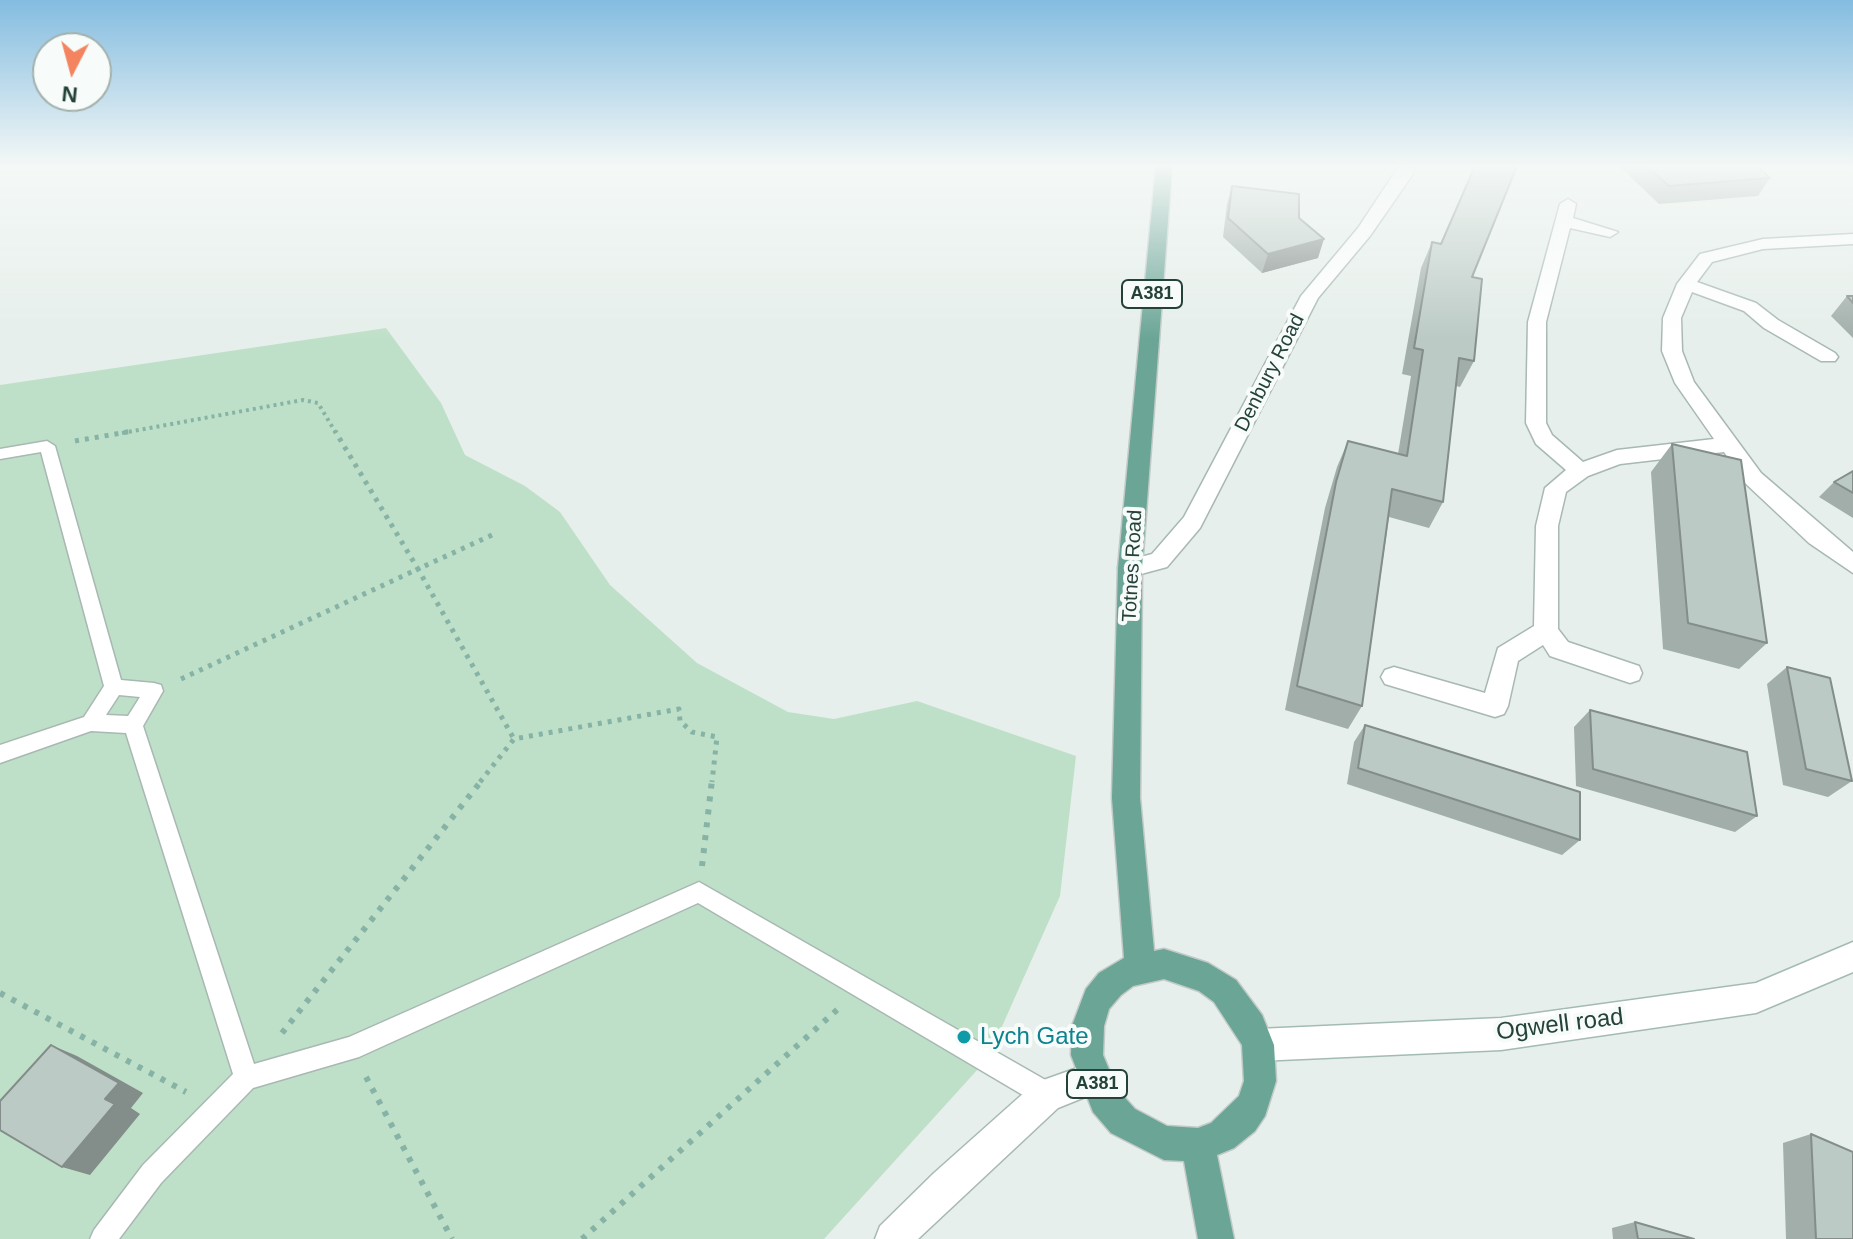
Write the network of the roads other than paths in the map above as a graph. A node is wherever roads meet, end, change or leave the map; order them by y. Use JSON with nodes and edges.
{"nodes":[{"id":1,"x":1159,"y":224,"type":"edge"},
{"id":2,"x":1369,"y":224,"type":"edge"},
{"id":3,"x":1562,"y":224,"type":"edge"},
{"id":4,"x":1591,"y":224,"type":"edge"},
{"id":5,"x":1610,"y":232,"type":"dead end"},
{"id":6,"x":1853,"y":239,"type":"edge"},
{"id":7,"x":1686,"y":284,"type":"junction"},
{"id":8,"x":1828,"y":357,"type":"dead end"},
{"id":9,"x":1727,"y":445,"type":"junction"},
{"id":10,"x":0,"y":454,"type":"edge"},
{"id":11,"x":1580,"y":471,"type":"junction"},
{"id":12,"x":1853,"y":564,"type":"edge"},
{"id":13,"x":1130,"y":568,"type":"junction"},
{"id":14,"x":1546,"y":631,"type":"junction"},
{"id":15,"x":1630,"y":673,"type":"dead end"},
{"id":16,"x":1394,"y":677,"type":"dead end"},
{"id":17,"x":114,"y":687,"type":"junction"},
{"id":18,"x":91,"y":723,"type":"junction"},
{"id":19,"x":133,"y":725,"type":"junction"},
{"id":20,"x":0,"y":754,"type":"edge"},
{"id":21,"x":1853,"y":957,"type":"edge"},
{"id":22,"x":1140,"y":967,"type":"junction"},
{"id":23,"x":1258,"y":1045,"type":"junction"},
{"id":24,"x":246,"y":1078,"type":"junction"},
{"id":25,"x":1094,"y":1078,"type":"junction"},
{"id":26,"x":1047,"y":1095,"type":"junction"},
{"id":27,"x":1198,"y":1145,"type":"junction"},
{"id":28,"x":103,"y":1239,"type":"edge"},
{"id":29,"x":893,"y":1239,"type":"edge"},
{"id":30,"x":1216,"y":1239,"type":"edge"}],
"edges":[{"from":1,"to":13,"type":"main road","name":"Totnes Road","number":"A381"},
{"from":2,"to":13,"type":"street","name":"Denbury Road"},
{"from":3,"to":11,"type":"street"},
{"from":4,"to":5,"type":"street"},
{"from":6,"to":7,"type":"street"},
{"from":7,"to":8,"type":"street"},
{"from":7,"to":9,"type":"street"},
{"from":9,"to":11,"type":"street"},
{"from":9,"to":12,"type":"street"},
{"from":10,"to":17,"type":"lane"},
{"from":11,"to":14,"type":"street"},
{"from":13,"to":22,"type":"main road","name":"Totnes Road","number":"A381"},
{"from":14,"to":15,"type":"street"},
{"from":14,"to":16,"type":"street"},
{"from":17,"to":18,"type":"lane"},
{"from":17,"to":19,"type":"lane"},
{"from":18,"to":19,"type":"lane"},
{"from":18,"to":20,"type":"lane"},
{"from":19,"to":24,"type":"lane"},
{"from":21,"to":23,"type":"street","name":"Ogwell road"},
{"from":22,"to":23,"type":"main road"},
{"from":22,"to":25,"type":"main road","number":"A381"},
{"from":23,"to":27,"type":"main road"},
{"from":24,"to":26,"type":"lane"},
{"from":24,"to":28,"type":"lane"},
{"from":25,"to":26,"type":"street"},
{"from":25,"to":27,"type":"main road","number":"A381"},
{"from":26,"to":29,"type":"street"},
{"from":27,"to":30,"type":"main road"}]}
